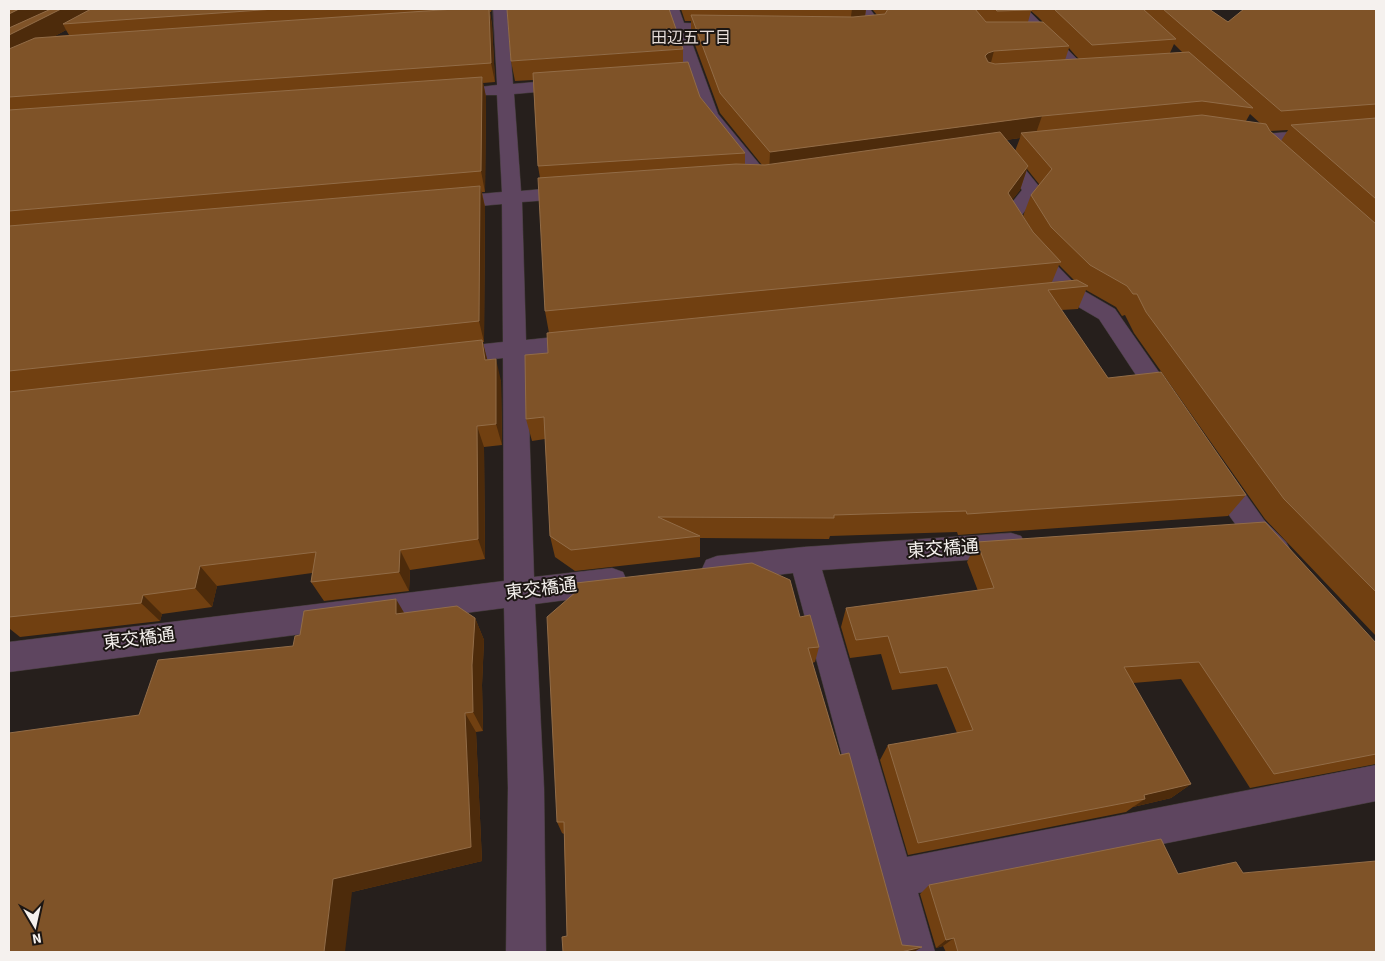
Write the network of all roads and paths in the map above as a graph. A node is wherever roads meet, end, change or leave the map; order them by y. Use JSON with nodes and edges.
{"nodes":[{"id":1,"x":672,"y":9,"type":"edge"},
{"id":2,"x":863,"y":9,"type":"edge"},
{"id":3,"x":1019,"y":9,"type":"edge"},
{"id":4,"x":500,"y":16,"type":"edge"},
{"id":5,"x":678,"y":27,"type":"junction"},
{"id":6,"x":745,"y":28,"type":"edge"},
{"id":7,"x":840,"y":30,"type":"edge"},
{"id":8,"x":1042,"y":34,"type":"junction"},
{"id":9,"x":1024,"y":35,"type":"edge"},
{"id":10,"x":1099,"y":70,"type":"edge"},
{"id":11,"x":1080,"y":71,"type":"junction"},
{"id":12,"x":1062,"y":72,"type":"edge"},
{"id":13,"x":696,"y":74,"type":"junction"},
{"id":14,"x":677,"y":76,"type":"edge"},
{"id":15,"x":590,"y":82,"type":"edge"},
{"id":16,"x":504,"y":89,"type":"junction"},
{"id":17,"x":474,"y":91,"type":"edge"},
{"id":18,"x":1250,"y":123,"type":"edge"},
{"id":19,"x":1376,"y":130,"type":"edge"},
{"id":20,"x":1228,"y":134,"type":"edge"},
{"id":21,"x":1264,"y":139,"type":"junction"},
{"id":22,"x":999,"y":148,"type":"edge"},
{"id":23,"x":1279,"y":159,"type":"edge"},
{"id":24,"x":782,"y":178,"type":"edge"},
{"id":25,"x":735,"y":180,"type":"edge"},
{"id":26,"x":762,"y":181,"type":"junction"},
{"id":27,"x":599,"y":190,"type":"edge"},
{"id":28,"x":512,"y":197,"type":"junction"},
{"id":29,"x":423,"y":204,"type":"edge"},
{"id":30,"x":1072,"y":293,"type":"junction"},
{"id":31,"x":1042,"y":296,"type":"edge"},
{"id":32,"x":602,"y":340,"type":"edge"},
{"id":33,"x":514,"y":349,"type":"junction"},
{"id":34,"x":424,"y":359,"type":"edge"},
{"id":35,"x":1183,"y":426,"type":"edge"},
{"id":36,"x":1205,"y":458,"type":"edge"},
{"id":37,"x":1254,"y":528,"type":"junction"},
{"id":38,"x":1224,"y":530,"type":"edge"},
{"id":39,"x":1036,"y":543,"type":"edge"},
{"id":40,"x":804,"y":559,"type":"junction"},
{"id":41,"x":1292,"y":570,"type":"edge"},
{"id":42,"x":686,"y":572,"type":"edge"},
{"id":43,"x":637,"y":578,"type":"edge"},
{"id":44,"x":519,"y":592,"type":"junction"},
{"id":45,"x":9,"y":657,"type":"edge"},
{"id":46,"x":1376,"y":783,"type":"edge"},
{"id":47,"x":894,"y":879,"type":"junction"},
{"id":48,"x":526,"y":952,"type":"edge"},
{"id":49,"x":914,"y":952,"type":"edge"}],
"edges":[{"from":1,"to":5,"type":"street"},
{"from":2,"to":7,"type":"street"},
{"from":3,"to":8,"type":"street"},
{"from":4,"to":16,"type":"street"},
{"from":5,"to":6,"type":"street"},
{"from":5,"to":13,"type":"street"},
{"from":8,"to":9,"type":"street"},
{"from":8,"to":11,"type":"street"},
{"from":10,"to":11,"type":"street"},
{"from":11,"to":12,"type":"street"},
{"from":13,"to":14,"type":"street"},
{"from":13,"to":26,"type":"street"},
{"from":15,"to":16,"type":"street"},
{"from":16,"to":17,"type":"street"},
{"from":16,"to":28,"type":"street"},
{"from":18,"to":21,"type":"street"},
{"from":19,"to":21,"type":"street"},
{"from":20,"to":21,"type":"street"},
{"from":21,"to":23,"type":"street"},
{"from":22,"to":30,"type":"street"},
{"from":24,"to":26,"type":"street"},
{"from":25,"to":26,"type":"street"},
{"from":27,"to":28,"type":"street"},
{"from":28,"to":29,"type":"street"},
{"from":28,"to":33,"type":"street"},
{"from":30,"to":31,"type":"street"},
{"from":30,"to":35,"type":"street"},
{"from":32,"to":33,"type":"street"},
{"from":33,"to":34,"type":"street"},
{"from":33,"to":44,"type":"street"},
{"from":36,"to":37,"type":"street"},
{"from":37,"to":38,"type":"street"},
{"from":37,"to":41,"type":"street"},
{"from":39,"to":40,"type":"street","name":"東交橋通"},
{"from":40,"to":42,"type":"street","name":"東交橋通"},
{"from":40,"to":47,"type":"street"},
{"from":43,"to":44,"type":"street","name":"東交橋通"},
{"from":44,"to":45,"type":"street","name":"東交橋通"},
{"from":44,"to":48,"type":"street"},
{"from":46,"to":47,"type":"street"},
{"from":47,"to":49,"type":"street"}]}
